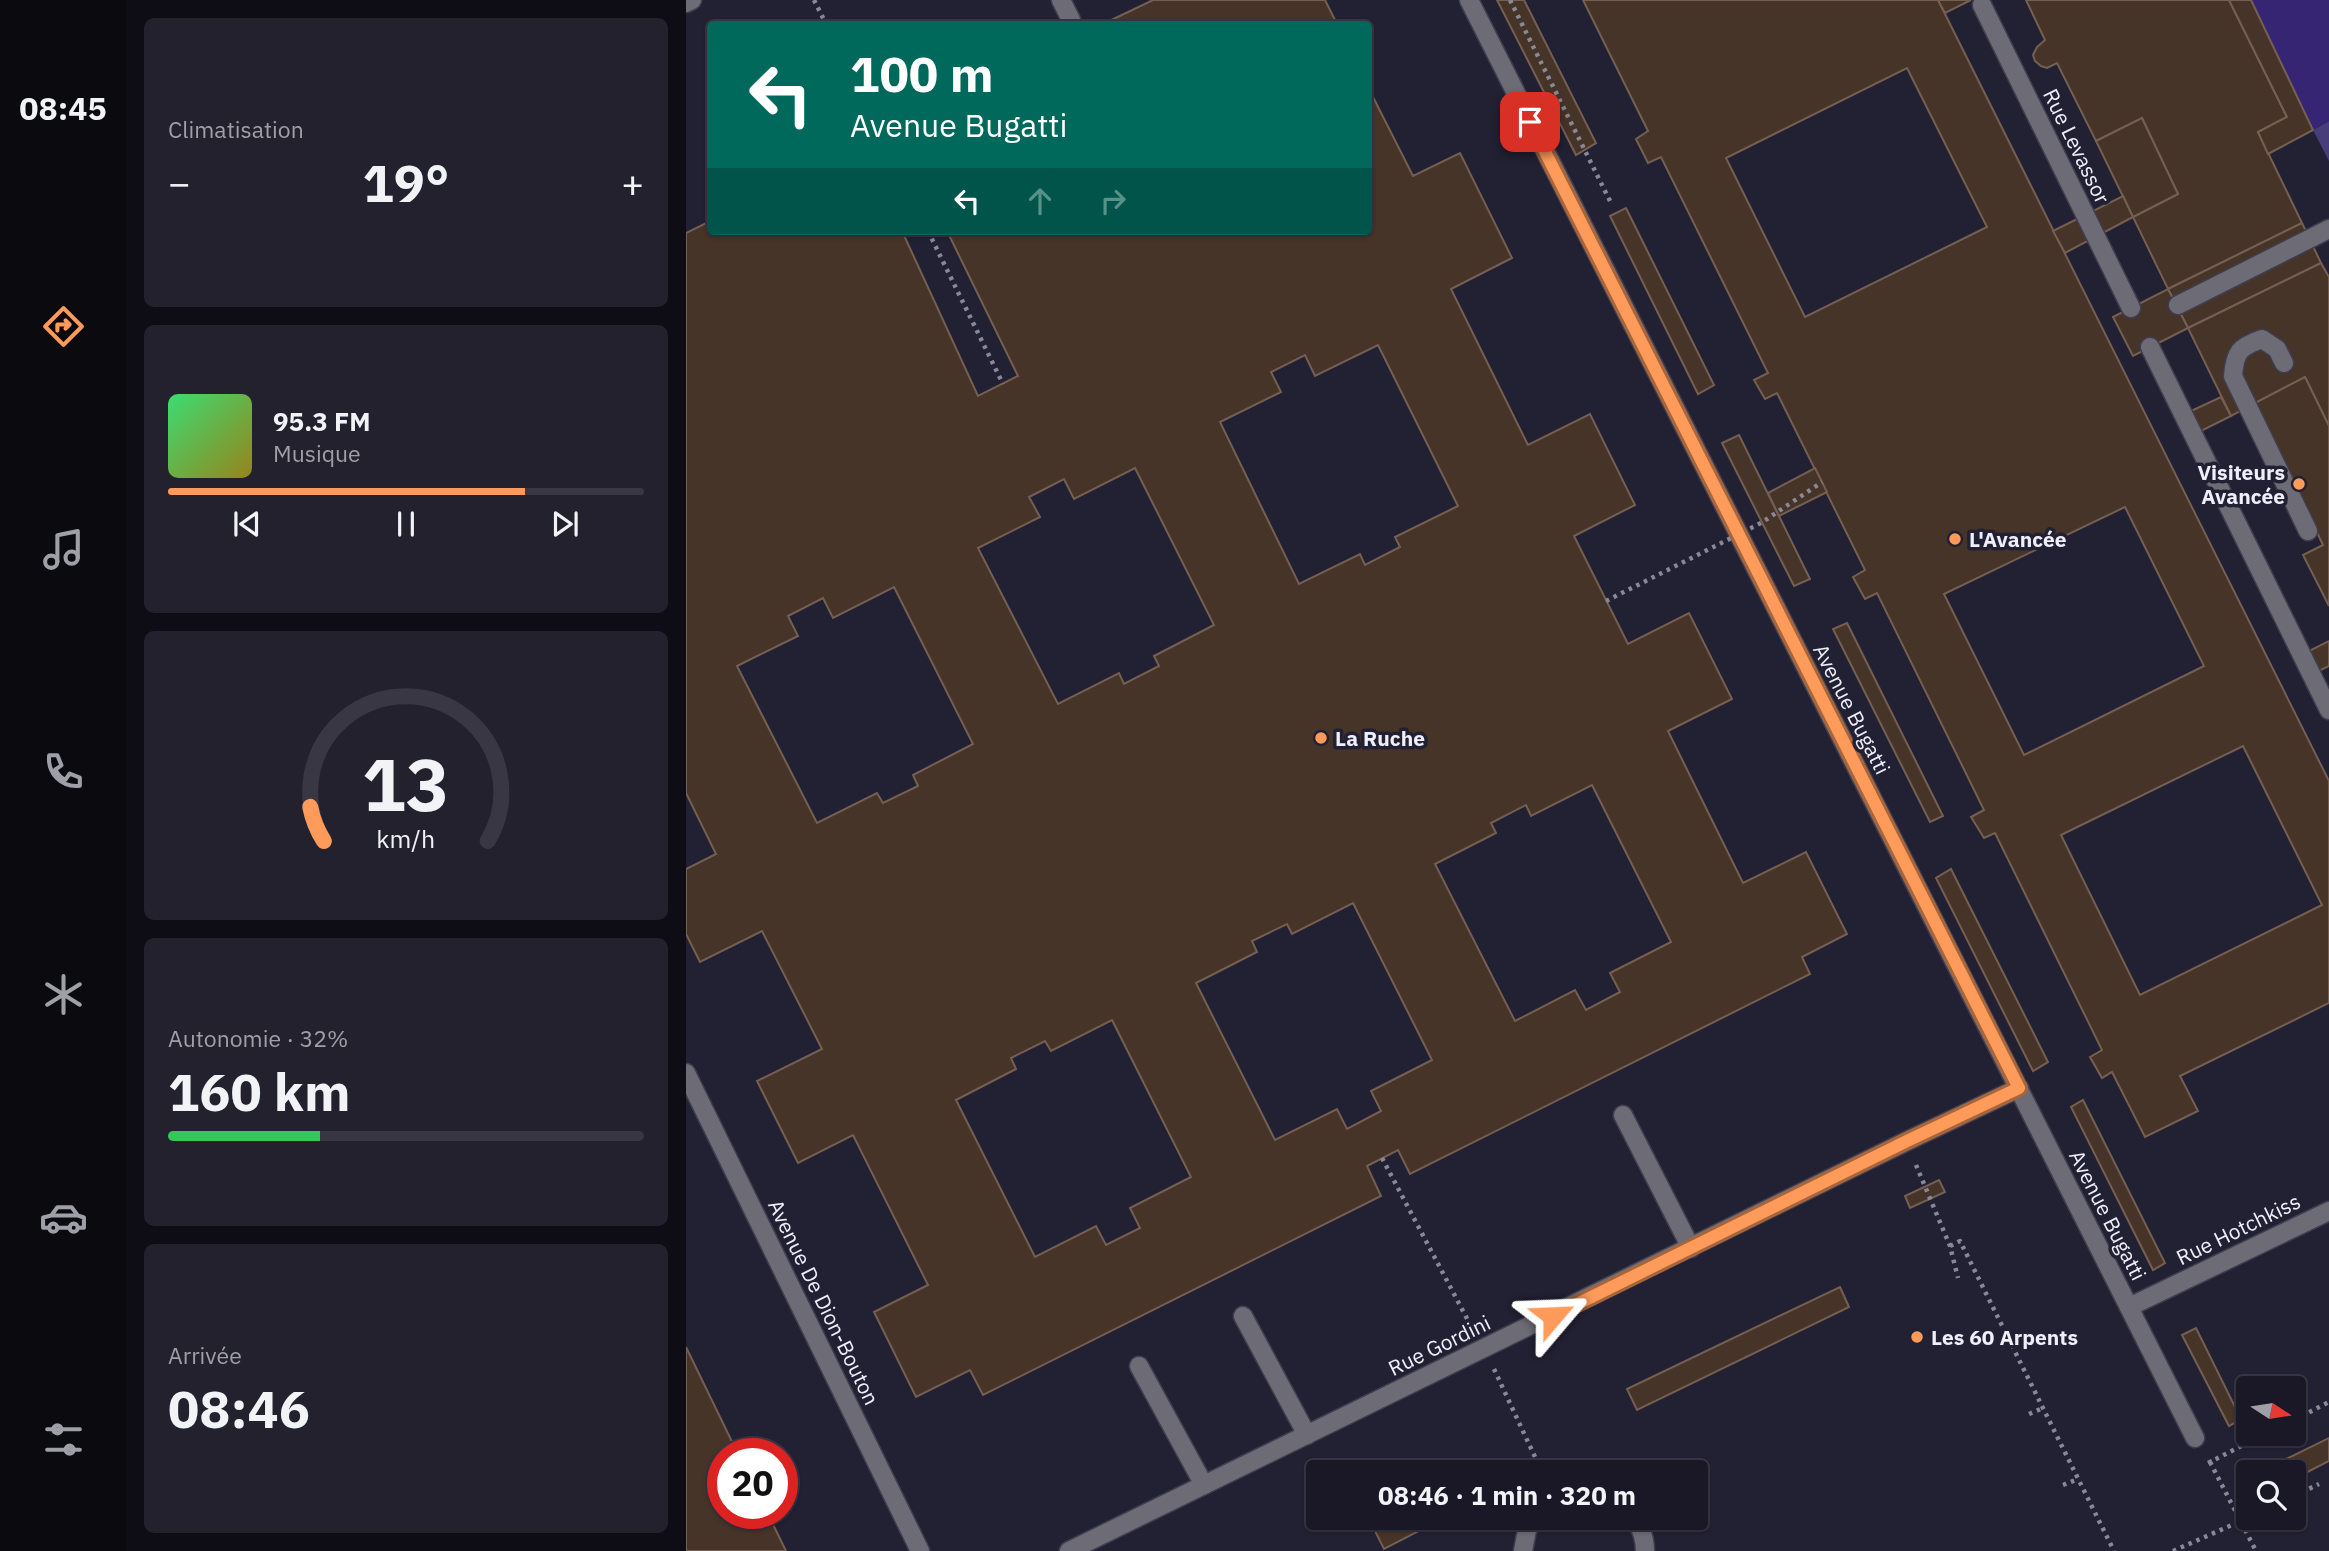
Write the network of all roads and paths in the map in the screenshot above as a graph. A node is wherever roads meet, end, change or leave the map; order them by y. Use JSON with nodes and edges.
{"nodes":[{"id":1,"x":692,"y":0,"type":"edge"},
{"id":2,"x":814,"y":0,"type":"edge"},
{"id":3,"x":1061,"y":0,"type":"edge"},
{"id":4,"x":1469,"y":0,"type":"edge"},
{"id":5,"x":1510,"y":0,"type":"edge"},
{"id":6,"x":686,"y":3,"type":"edge"},
{"id":7,"x":1982,"y":5,"type":"dead end"},
{"id":8,"x":1072,"y":20,"type":"dead end"},
{"id":9,"x":825,"y":21,"type":"edge"},
{"id":10,"x":1611,"y":203,"type":"dead end"},
{"id":11,"x":2329,"y":229,"type":"edge"},
{"id":12,"x":930,"y":235,"type":"edge"},
{"id":13,"x":2178,"y":305,"type":"dead end"},
{"id":14,"x":2131,"y":308,"type":"dead end"},
{"id":15,"x":2150,"y":347,"type":"dead end"},
{"id":16,"x":2284,"y":363,"type":"dead end"},
{"id":17,"x":1003,"y":384,"type":"dead end"},
{"id":18,"x":1822,"y":482,"type":"dead end"},
{"id":19,"x":2308,"y":531,"type":"dead end"},
{"id":20,"x":1606,"y":601,"type":"dead end"},
{"id":21,"x":2329,"y":710,"type":"edge"},
{"id":22,"x":686,"y":1073,"type":"edge"},
{"id":23,"x":2019,"y":1088,"type":"junction"},
{"id":24,"x":1623,"y":1115,"type":"dead end"},
{"id":25,"x":1907,"y":1141,"type":"junction"},
{"id":26,"x":1382,"y":1158,"type":"dead end"},
{"id":27,"x":2329,"y":1211,"type":"edge"},
{"id":28,"x":1950,"y":1246,"type":"junction"},
{"id":29,"x":1691,"y":1248,"type":"junction"},
{"id":30,"x":1958,"y":1278,"type":"dead end"},
{"id":31,"x":2129,"y":1307,"type":"junction"},
{"id":32,"x":1243,"y":1316,"type":"dead end"},
{"id":33,"x":1483,"y":1350,"type":"junction"},
{"id":34,"x":1139,"y":1366,"type":"dead end"},
{"id":35,"x":2329,"y":1402,"type":"edge"},
{"id":36,"x":2043,"y":1408,"type":"junction"},
{"id":37,"x":2029,"y":1414,"type":"dead end"},
{"id":38,"x":2306,"y":1414,"type":"edge"},
{"id":39,"x":1307,"y":1435,"type":"junction"},
{"id":40,"x":2195,"y":1438,"type":"joint"},
{"id":41,"x":2241,"y":1446,"type":"edge"},
{"id":42,"x":1537,"y":1460,"type":"edge"},
{"id":43,"x":2210,"y":1462,"type":"junction"},
{"id":44,"x":2077,"y":1479,"type":"junction"},
{"id":45,"x":2319,"y":1484,"type":"dead end"},
{"id":46,"x":1204,"y":1485,"type":"junction"},
{"id":47,"x":2063,"y":1485,"type":"dead end"},
{"id":48,"x":2306,"y":1490,"type":"edge"},
{"id":49,"x":2236,"y":1511,"type":"edge"},
{"id":50,"x":2236,"y":1523,"type":"edge"},
{"id":51,"x":1527,"y":1530,"type":"edge"},
{"id":52,"x":1640,"y":1530,"type":"edge"},
{"id":53,"x":2246,"y":1530,"type":"edge"},
{"id":54,"x":920,"y":1551,"type":"edge"},
{"id":55,"x":1069,"y":1551,"type":"edge"},
{"id":56,"x":1523,"y":1551,"type":"edge"},
{"id":57,"x":1645,"y":1551,"type":"edge"},
{"id":58,"x":2114,"y":1551,"type":"edge"},
{"id":59,"x":2174,"y":1551,"type":"edge"},
{"id":60,"x":2256,"y":1551,"type":"edge"}],
"edges":[{"from":1,"to":6,"type":"lane"},
{"from":2,"to":9,"type":"path"},
{"from":3,"to":8,"type":"lane"},
{"from":4,"to":23,"type":"lane","name":"Avenue Bugatti"},
{"from":5,"to":10,"type":"path"},
{"from":7,"to":14,"type":"lane","name":"Rue Levassor"},
{"from":11,"to":13,"type":"lane"},
{"from":12,"to":17,"type":"path"},
{"from":15,"to":21,"type":"lane"},
{"from":16,"to":19,"type":"lane"},
{"from":18,"to":20,"type":"path","bridge":true},
{"from":22,"to":54,"type":"lane","name":"Avenue De Dion-Bouton"},
{"from":23,"to":25,"type":"lane","name":"Rue Gordini"},
{"from":23,"to":31,"type":"lane","name":"Avenue Bugatti"},
{"from":24,"to":29,"type":"lane"},
{"from":25,"to":28,"type":"path"},
{"from":25,"to":29,"type":"lane","name":"Rue Gordini"},
{"from":26,"to":33,"type":"path"},
{"from":27,"to":31,"type":"lane","name":"Rue Hotchkiss"},
{"from":28,"to":30,"type":"path"},
{"from":28,"to":36,"type":"path"},
{"from":29,"to":33,"type":"lane","name":"Rue Gordini"},
{"from":31,"to":40,"type":"lane","name":"Avenue Bugatti"},
{"from":32,"to":39,"type":"lane"},
{"from":33,"to":39,"type":"lane","name":"Rue Gordini"},
{"from":33,"to":42,"type":"path"},
{"from":34,"to":46,"type":"lane"},
{"from":35,"to":38,"type":"path"},
{"from":36,"to":37,"type":"path"},
{"from":36,"to":44,"type":"path"},
{"from":39,"to":46,"type":"lane","name":"Rue Gordini"},
{"from":40,"to":43,"type":"path"},
{"from":41,"to":43,"type":"path"},
{"from":43,"to":49,"type":"path"},
{"from":44,"to":47,"type":"path"},
{"from":44,"to":58,"type":"path"},
{"from":45,"to":48,"type":"path"},
{"from":46,"to":55,"type":"lane","name":"Rue Gordini"},
{"from":50,"to":59,"type":"path"},
{"from":51,"to":56,"type":"lane"},
{"from":52,"to":57,"type":"lane"},
{"from":53,"to":60,"type":"path"}]}
